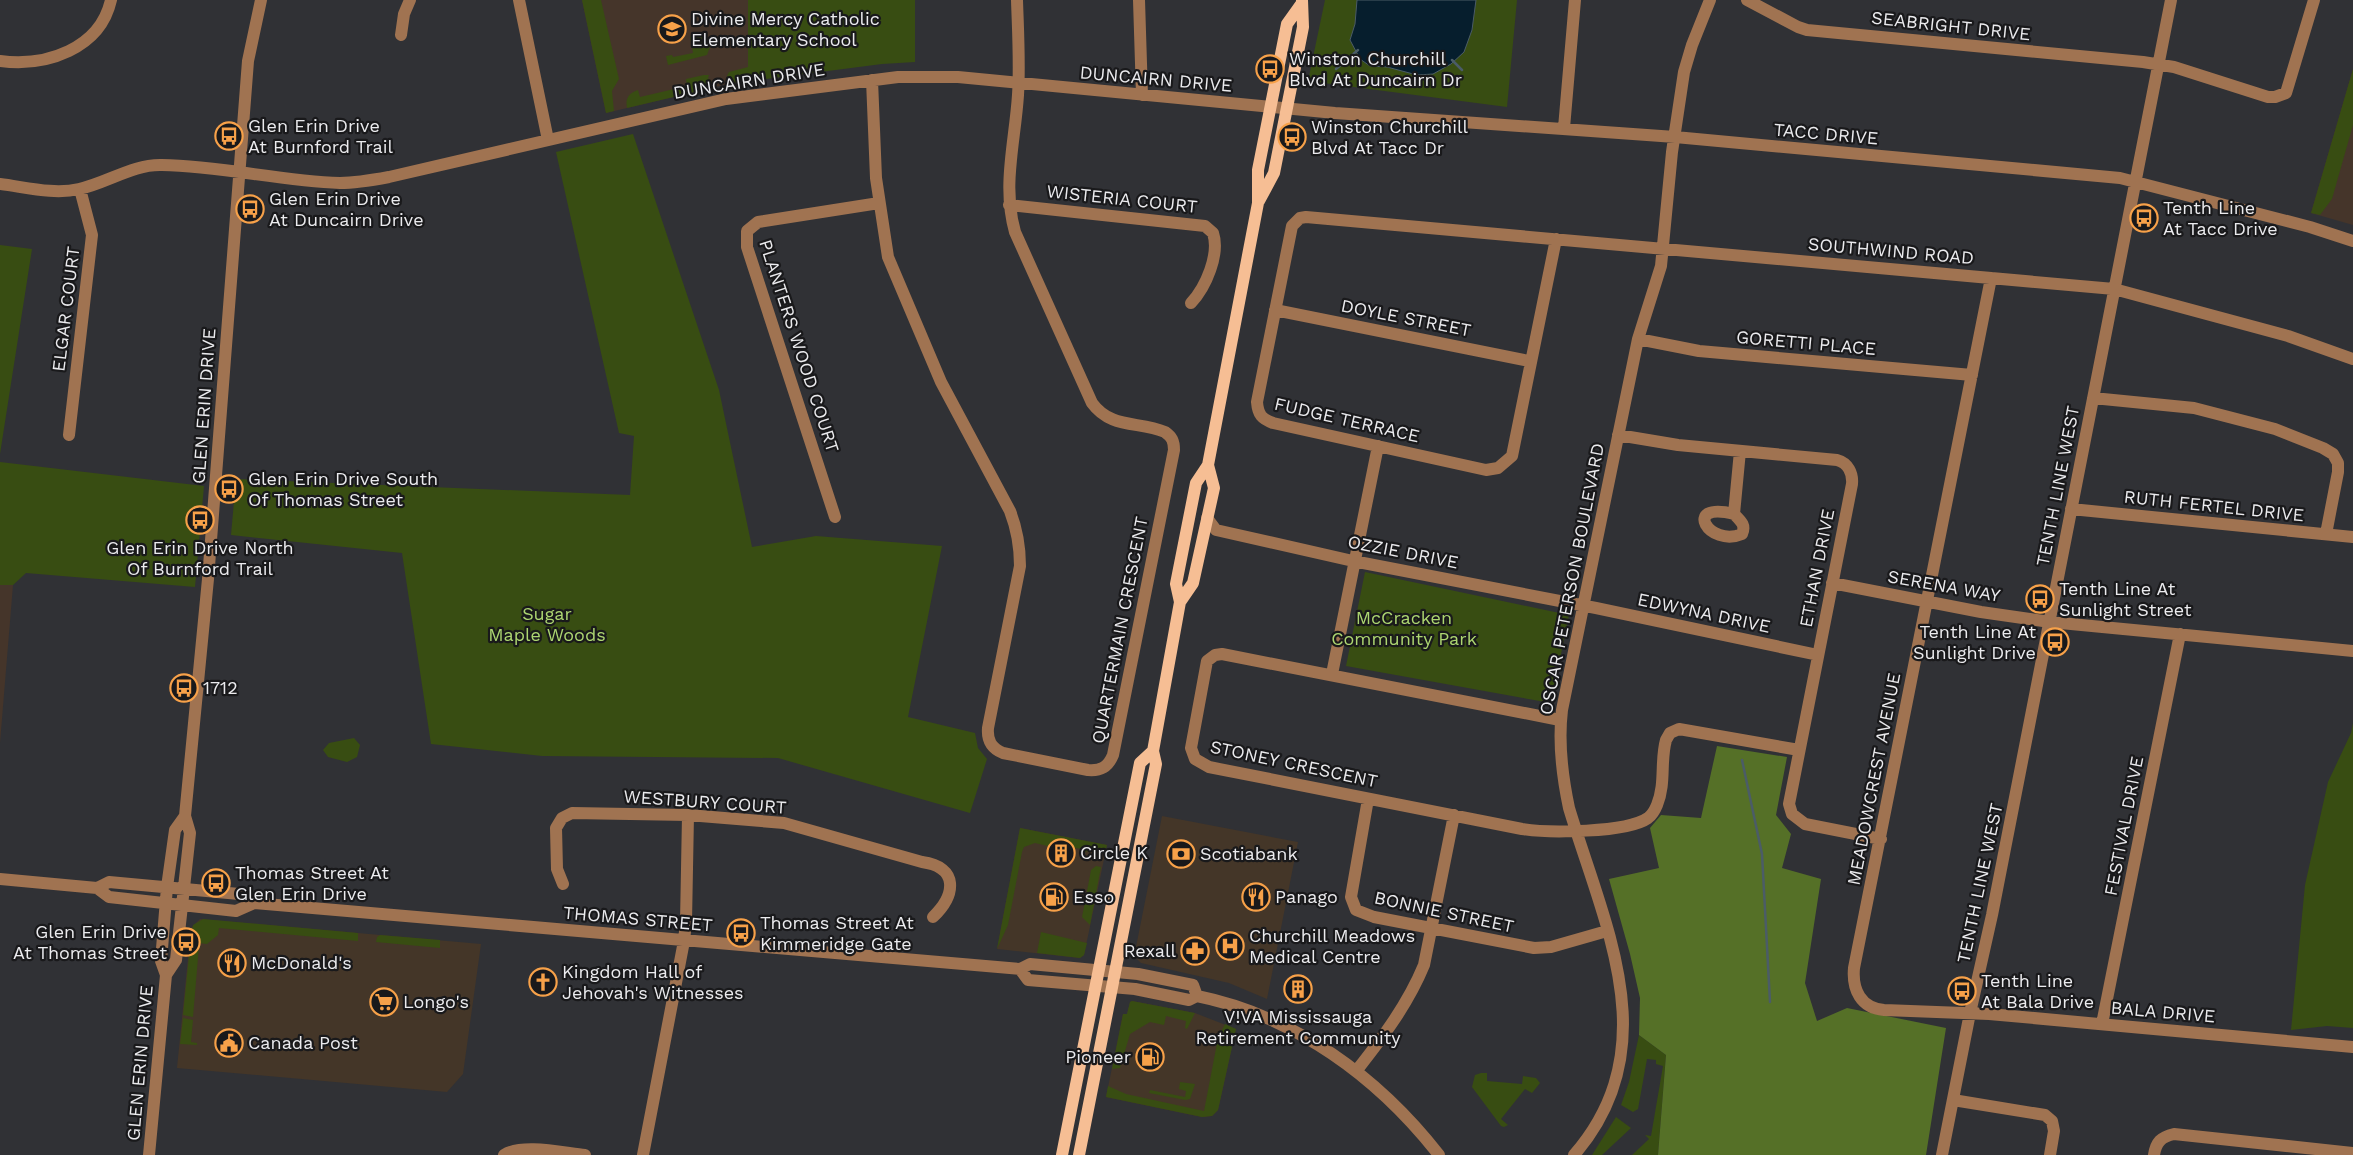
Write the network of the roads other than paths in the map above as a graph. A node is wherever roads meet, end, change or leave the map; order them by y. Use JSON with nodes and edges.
{"nodes":[{"id":1,"x":111,"y":0,"type":"edge"},
{"id":2,"x":261,"y":0,"type":"edge"},
{"id":3,"x":410,"y":0,"type":"edge"},
{"id":4,"x":519,"y":0,"type":"edge"},
{"id":5,"x":1017,"y":0,"type":"edge"},
{"id":6,"x":1139,"y":0,"type":"edge"},
{"id":7,"x":1575,"y":0,"type":"edge"},
{"id":8,"x":1710,"y":0,"type":"edge"},
{"id":9,"x":1747,"y":0,"type":"edge"},
{"id":10,"x":2171,"y":0,"type":"edge"},
{"id":11,"x":2314,"y":0,"type":"edge"},
{"id":12,"x":1302,"y":1,"type":"edge"},
{"id":13,"x":401,"y":35,"type":"dead end"},
{"id":14,"x":0,"y":61,"type":"edge"},
{"id":15,"x":2158,"y":64,"type":"junction"},
{"id":16,"x":872,"y":80,"type":"junction"},
{"id":17,"x":1018,"y":84,"type":"junction"},
{"id":18,"x":1142,"y":95,"type":"junction"},
{"id":19,"x":1271,"y":107,"type":"junction"},
{"id":20,"x":1287,"y":108,"type":"junction"},
{"id":21,"x":1564,"y":128,"type":"junction"},
{"id":22,"x":1675,"y":137,"type":"junction"},
{"id":23,"x":548,"y":140,"type":"junction"},
{"id":24,"x":239,"y":173,"type":"junction"},
{"id":25,"x":2134,"y":182,"type":"junction"},
{"id":26,"x":0,"y":184,"type":"edge"},
{"id":27,"x":80,"y":189,"type":"junction"},
{"id":28,"x":879,"y":203,"type":"junction"},
{"id":29,"x":1258,"y":203,"type":"junction"},
{"id":30,"x":1009,"y":205,"type":"junction"},
{"id":31,"x":1556,"y":239,"type":"junction"},
{"id":32,"x":2353,"y":241,"type":"edge"},
{"id":33,"x":1664,"y":250,"type":"junction"},
{"id":34,"x":1992,"y":278,"type":"junction"},
{"id":35,"x":2114,"y":289,"type":"junction"},
{"id":36,"x":1191,"y":302,"type":"dead end"},
{"id":37,"x":1276,"y":310,"type":"junction"},
{"id":38,"x":1638,"y":339,"type":"junction"},
{"id":39,"x":2353,"y":359,"type":"edge"},
{"id":40,"x":1529,"y":361,"type":"junction"},
{"id":41,"x":1972,"y":375,"type":"junction"},
{"id":42,"x":2093,"y":398,"type":"junction"},
{"id":43,"x":69,"y":435,"type":"dead end"},
{"id":44,"x":1618,"y":435,"type":"junction"},
{"id":45,"x":1378,"y":446,"type":"junction"},
{"id":46,"x":1740,"y":451,"type":"junction"},
{"id":47,"x":1208,"y":465,"type":"junction"},
{"id":48,"x":2071,"y":509,"type":"junction"},
{"id":49,"x":1734,"y":514,"type":"dead end"},
{"id":50,"x":835,"y":517,"type":"dead end"},
{"id":51,"x":1207,"y":518,"type":"junction"},
{"id":52,"x":1216,"y":530,"type":"junction"},
{"id":53,"x":2326,"y":534,"type":"junction"},
{"id":54,"x":2353,"y":537,"type":"edge"},
{"id":55,"x":1202,"y":542,"type":"junction"},
{"id":56,"x":1354,"y":562,"type":"junction"},
{"id":57,"x":1832,"y":583,"type":"junction"},
{"id":58,"x":1180,"y":602,"type":"junction"},
{"id":59,"x":1927,"y":602,"type":"junction"},
{"id":60,"x":1584,"y":606,"type":"junction"},
{"id":61,"x":2050,"y":622,"type":"junction"},
{"id":62,"x":2180,"y":634,"type":"junction"},
{"id":63,"x":2353,"y":651,"type":"edge"},
{"id":64,"x":1818,"y":655,"type":"junction"},
{"id":65,"x":1332,"y":674,"type":"junction"},
{"id":66,"x":1560,"y":720,"type":"junction"},
{"id":67,"x":1799,"y":750,"type":"junction"},
{"id":68,"x":1153,"y":751,"type":"junction"},
{"id":69,"x":1368,"y":799,"type":"junction"},
{"id":70,"x":688,"y":815,"type":"junction"},
{"id":71,"x":1454,"y":815,"type":"junction"},
{"id":72,"x":185,"y":816,"type":"junction"},
{"id":73,"x":1576,"y":830,"type":"junction"},
{"id":74,"x":1880,"y":839,"type":"junction"},
{"id":75,"x":0,"y":879,"type":"edge"},
{"id":76,"x":563,"y":884,"type":"dead end"},
{"id":77,"x":167,"y":887,"type":"junction"},
{"id":78,"x":97,"y":888,"type":"junction"},
{"id":79,"x":184,"y":889,"type":"junction"},
{"id":80,"x":166,"y":903,"type":"junction"},
{"id":81,"x":254,"y":903,"type":"junction"},
{"id":82,"x":182,"y":905,"type":"junction"},
{"id":83,"x":933,"y":917,"type":"dead end"},
{"id":84,"x":1432,"y":928,"type":"junction"},
{"id":85,"x":1607,"y":931,"type":"junction"},
{"id":86,"x":684,"y":941,"type":"junction"},
{"id":87,"x":1020,"y":969,"type":"junction"},
{"id":88,"x":1099,"y":970,"type":"junction"},
{"id":89,"x":1115,"y":972,"type":"junction"},
{"id":90,"x":166,"y":975,"type":"junction"},
{"id":91,"x":1096,"y":986,"type":"junction"},
{"id":92,"x":1112,"y":987,"type":"junction"},
{"id":93,"x":1197,"y":996,"type":"junction"},
{"id":94,"x":1970,"y":1013,"type":"junction"},
{"id":95,"x":2102,"y":1024,"type":"junction"},
{"id":96,"x":2353,"y":1047,"type":"edge"},
{"id":97,"x":1357,"y":1070,"type":"junction"},
{"id":98,"x":1953,"y":1100,"type":"junction"},
{"id":99,"x":2266,"y":1149,"type":"edge"},
{"id":100,"x":2353,"y":1153,"type":"edge"},
{"id":101,"x":149,"y":1155,"type":"edge"},
{"id":102,"x":504,"y":1155,"type":"edge"},
{"id":103,"x":585,"y":1155,"type":"edge"},
{"id":104,"x":643,"y":1155,"type":"edge"},
{"id":105,"x":1062,"y":1155,"type":"edge"},
{"id":106,"x":1079,"y":1155,"type":"edge"},
{"id":107,"x":1439,"y":1155,"type":"edge"},
{"id":108,"x":1574,"y":1155,"type":"edge"},
{"id":109,"x":1942,"y":1155,"type":"edge"},
{"id":110,"x":2050,"y":1155,"type":"edge"},
{"id":111,"x":2154,"y":1155,"type":"edge"}],
"edges":[{"from":1,"to":14,"type":"street"},
{"from":2,"to":24,"type":"street","name":"GLEN ERIN DRIVE"},
{"from":3,"to":13,"type":"street"},
{"from":4,"to":23,"type":"street"},
{"from":5,"to":17,"type":"street","name":"QUARTERMAIN CRESCENT"},
{"from":6,"to":18,"type":"street"},
{"from":7,"to":21,"type":"street"},
{"from":8,"to":22,"type":"street","name":"OSCAR PETERSON BOULEVARD"},
{"from":9,"to":15,"type":"street","name":"SEABRIGHT DRIVE"},
{"from":10,"to":15,"type":"street","name":"TENTH LINE WEST"},
{"from":11,"to":15,"type":"street","name":"SEABRIGHT DRIVE"},
{"from":12,"to":19,"type":"main road"},
{"from":12,"to":20,"type":"main road"},
{"from":15,"to":25,"type":"street","name":"TENTH LINE WEST"},
{"from":16,"to":17,"type":"street","name":"DUNCAIRN DRIVE"},
{"from":16,"to":23,"type":"street","name":"DUNCAIRN DRIVE"},
{"from":16,"to":28,"type":"street","name":"QUARTERMAIN CRESCENT"},
{"from":17,"to":18,"type":"street","name":"DUNCAIRN DRIVE"},
{"from":17,"to":30,"type":"street","name":"QUARTERMAIN CRESCENT"},
{"from":18,"to":19,"type":"street","name":"DUNCAIRN DRIVE"},
{"from":19,"to":20,"type":"street","name":"DUNCAIRN DRIVE"},
{"from":19,"to":29,"type":"main road"},
{"from":20,"to":21,"type":"street","name":"TACC DRIVE"},
{"from":20,"to":29,"type":"main road"},
{"from":21,"to":22,"type":"street","name":"TACC DRIVE"},
{"from":22,"to":25,"type":"street","name":"TACC DRIVE"},
{"from":22,"to":33,"type":"street","name":"OSCAR PETERSON BOULEVARD"},
{"from":23,"to":24,"type":"street","name":"DUNCAIRN DRIVE"},
{"from":24,"to":27,"type":"street","name":"DUNCAIRN DRIVE"},
{"from":24,"to":72,"type":"street","name":"GLEN ERIN DRIVE"},
{"from":25,"to":32,"type":"street","name":"TACC DRIVE"},
{"from":25,"to":35,"type":"street","name":"TENTH LINE WEST"},
{"from":26,"to":27,"type":"street","name":"DUNCAIRN DRIVE"},
{"from":27,"to":43,"type":"street","name":"ELGAR COURT"},
{"from":28,"to":30,"type":"street","name":"QUARTERMAIN CRESCENT"},
{"from":28,"to":50,"type":"street","name":"PLANTERS WOOD COURT"},
{"from":29,"to":47,"type":"main road"},
{"from":30,"to":36,"type":"street","name":"WISTERIA COURT"},
{"from":31,"to":33,"type":"street","name":"FUDGE TERRACE"},
{"from":31,"to":37,"type":"street","name":"FUDGE TERRACE"},
{"from":31,"to":40,"type":"street","name":"FUDGE TERRACE"},
{"from":33,"to":34,"type":"street","name":"SOUTHWIND ROAD"},
{"from":33,"to":38,"type":"street","name":"OSCAR PETERSON BOULEVARD"},
{"from":34,"to":35,"type":"street","name":"SOUTHWIND ROAD"},
{"from":34,"to":41,"type":"street","name":"MEADOWCREST AVENUE"},
{"from":35,"to":39,"type":"street","name":"SOUTHWIND ROAD"},
{"from":35,"to":42,"type":"street","name":"TENTH LINE WEST"},
{"from":37,"to":40,"type":"street","name":"DOYLE STREET"},
{"from":37,"to":45,"type":"street","name":"FUDGE TERRACE"},
{"from":38,"to":41,"type":"street","name":"GORETTI PLACE"},
{"from":38,"to":44,"type":"street","name":"OSCAR PETERSON BOULEVARD"},
{"from":40,"to":45,"type":"street","name":"FUDGE TERRACE"},
{"from":41,"to":59,"type":"street","name":"MEADOWCREST AVENUE"},
{"from":42,"to":48,"type":"street","name":"TENTH LINE WEST"},
{"from":42,"to":53,"type":"street"},
{"from":44,"to":46,"type":"street","name":"ETHAN DRIVE"},
{"from":44,"to":60,"type":"street","name":"OSCAR PETERSON BOULEVARD"},
{"from":45,"to":56,"type":"street"},
{"from":46,"to":49,"type":"street"},
{"from":46,"to":57,"type":"street","name":"ETHAN DRIVE"},
{"from":47,"to":51,"type":"main road"},
{"from":47,"to":58,"type":"main road"},
{"from":48,"to":53,"type":"street","name":"RUTH FERTEL DRIVE"},
{"from":48,"to":61,"type":"street","name":"TENTH LINE WEST"},
{"from":51,"to":52,"type":"street"},
{"from":51,"to":55,"type":"main road"},
{"from":52,"to":55,"type":"street"},
{"from":52,"to":56,"type":"street","name":"OZZIE DRIVE"},
{"from":53,"to":54,"type":"street","name":"RUTH FERTEL DRIVE"},
{"from":55,"to":58,"type":"main road"},
{"from":56,"to":60,"type":"street","name":"OZZIE DRIVE"},
{"from":56,"to":65,"type":"street"},
{"from":57,"to":59,"type":"street","name":"SERENA WAY"},
{"from":57,"to":64,"type":"street","name":"ETHAN DRIVE"},
{"from":58,"to":68,"type":"main road"},
{"from":59,"to":61,"type":"street","name":"SERENA WAY"},
{"from":59,"to":74,"type":"street","name":"MEADOWCREST AVENUE"},
{"from":60,"to":64,"type":"street","name":"EDWYNA DRIVE"},
{"from":60,"to":66,"type":"street","name":"OSCAR PETERSON BOULEVARD"},
{"from":61,"to":62,"type":"street","name":"SERENA WAY"},
{"from":61,"to":94,"type":"street","name":"TENTH LINE WEST"},
{"from":62,"to":63,"type":"street","name":"SERENA WAY"},
{"from":62,"to":95,"type":"street","name":"FESTIVAL DRIVE"},
{"from":64,"to":67,"type":"street","name":"ETHAN DRIVE"},
{"from":65,"to":66,"type":"street","name":"STONEY CRESCENT"},
{"from":65,"to":69,"type":"street","name":"STONEY CRESCENT"},
{"from":66,"to":73,"type":"street","name":"OSCAR PETERSON BOULEVARD"},
{"from":67,"to":73,"type":"street","name":"STONEY CRESCENT"},
{"from":67,"to":74,"type":"street","name":"ETHAN DRIVE"},
{"from":68,"to":88,"type":"main road"},
{"from":68,"to":89,"type":"main road"},
{"from":69,"to":71,"type":"street","name":"STONEY CRESCENT"},
{"from":69,"to":84,"type":"street","name":"BONNIE STREET"},
{"from":70,"to":76,"type":"street","name":"WESTBURY COURT"},
{"from":70,"to":83,"type":"street","name":"WESTBURY COURT"},
{"from":70,"to":86,"type":"street"},
{"from":71,"to":73,"type":"street","name":"STONEY CRESCENT"},
{"from":71,"to":84,"type":"street"},
{"from":72,"to":77,"type":"street","name":"GLEN ERIN DRIVE"},
{"from":72,"to":79,"type":"street","name":"GLEN ERIN DRIVE"},
{"from":73,"to":85,"type":"street","name":"OSCAR PETERSON BOULEVARD"},
{"from":74,"to":94,"type":"street","name":"MEADOWCREST AVENUE"},
{"from":75,"to":78,"type":"street","name":"THOMAS STREET"},
{"from":77,"to":78,"type":"street","name":"THOMAS STREET"},
{"from":77,"to":79,"type":"street","name":"THOMAS STREET"},
{"from":77,"to":80,"type":"street","name":"GLEN ERIN DRIVE"},
{"from":78,"to":80,"type":"street","name":"THOMAS STREET"},
{"from":79,"to":81,"type":"street","name":"THOMAS STREET"},
{"from":79,"to":82,"type":"street","name":"GLEN ERIN DRIVE"},
{"from":80,"to":82,"type":"street","name":"THOMAS STREET"},
{"from":80,"to":90,"type":"street","name":"GLEN ERIN DRIVE"},
{"from":81,"to":82,"type":"street","name":"THOMAS STREET"},
{"from":81,"to":86,"type":"street","name":"THOMAS STREET"},
{"from":82,"to":90,"type":"street","name":"GLEN ERIN DRIVE"},
{"from":84,"to":85,"type":"street","name":"BONNIE STREET"},
{"from":84,"to":97,"type":"street"},
{"from":85,"to":108,"type":"street","name":"OSCAR PETERSON BOULEVARD"},
{"from":86,"to":87,"type":"street","name":"THOMAS STREET"},
{"from":86,"to":104,"type":"street"},
{"from":87,"to":88,"type":"street","name":"THOMAS STREET"},
{"from":87,"to":91,"type":"street","name":"THOMAS STREET"},
{"from":88,"to":89,"type":"street","name":"THOMAS STREET"},
{"from":88,"to":91,"type":"main road"},
{"from":89,"to":92,"type":"main road"},
{"from":89,"to":93,"type":"street","name":"THOMAS STREET"},
{"from":90,"to":101,"type":"street","name":"GLEN ERIN DRIVE"},
{"from":91,"to":92,"type":"street","name":"THOMAS STREET"},
{"from":91,"to":105,"type":"main road"},
{"from":92,"to":93,"type":"street","name":"THOMAS STREET"},
{"from":92,"to":106,"type":"main road"},
{"from":93,"to":97,"type":"street","name":"THOMAS STREET"},
{"from":94,"to":95,"type":"street","name":"BALA DRIVE"},
{"from":94,"to":98,"type":"street","name":"TENTH LINE WEST"},
{"from":95,"to":96,"type":"street","name":"BALA DRIVE"},
{"from":97,"to":107,"type":"street","name":"THOMAS STREET"},
{"from":98,"to":109,"type":"street","name":"TENTH LINE WEST"},
{"from":98,"to":110,"type":"street"},
{"from":99,"to":100,"type":"street"},
{"from":99,"to":111,"type":"street"},
{"from":102,"to":103,"type":"street"}]}
